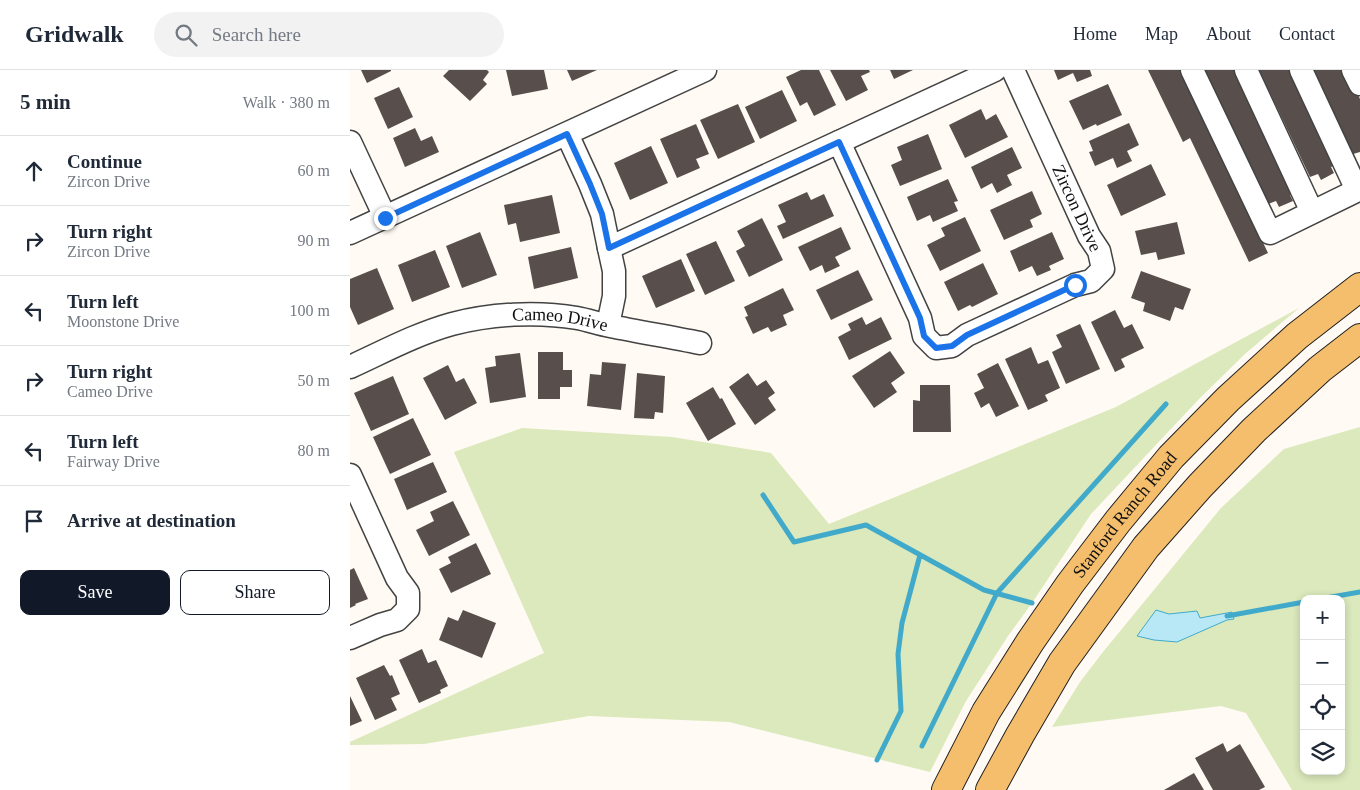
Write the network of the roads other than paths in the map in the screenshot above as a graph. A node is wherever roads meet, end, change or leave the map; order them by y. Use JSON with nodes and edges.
{"nodes":[{"id":1,"x":705,"y":70,"type":"edge"},
{"id":2,"x":995,"y":70,"type":"edge"},
{"id":3,"x":1013,"y":70,"type":"edge"},
{"id":4,"x":1192,"y":70,"type":"edge"},
{"id":5,"x":1246,"y":70,"type":"edge"},
{"id":6,"x":1301,"y":70,"type":"edge"},
{"id":7,"x":1353,"y":70,"type":"edge"},
{"id":8,"x":1360,"y":84,"type":"edge"},
{"id":9,"x":567,"y":134,"type":"junction"},
{"id":10,"x":350,"y":142,"type":"edge"},
{"id":11,"x":839,"y":142,"type":"junction"},
{"id":12,"x":1359,"y":190,"type":"edge"},
{"id":13,"x":1312,"y":212,"type":"junction"},
{"id":14,"x":385,"y":218,"type":"junction"},
{"id":15,"x":350,"y":233,"type":"edge"},
{"id":16,"x":609,"y":248,"type":"junction"},
{"id":17,"x":1360,"y":287,"type":"edge"},
{"id":18,"x":608,"y":325,"type":"junction"},
{"id":19,"x":1360,"y":338,"type":"edge"},
{"id":20,"x":700,"y":343,"type":"dead end"},
{"id":21,"x":350,"y":367,"type":"edge"},
{"id":22,"x":350,"y":475,"type":"edge"},
{"id":23,"x":350,"y":638,"type":"edge"},
{"id":24,"x":946,"y":790,"type":"edge"},
{"id":25,"x":990,"y":790,"type":"edge"}],
"edges":[{"from":1,"to":9,"type":"street"},
{"from":2,"to":11,"type":"street"},
{"from":3,"to":11,"type":"street","name":"Zircon Drive"},
{"from":4,"to":13,"type":"street"},
{"from":5,"to":13,"type":"street"},
{"from":6,"to":12,"type":"street"},
{"from":7,"to":8,"type":"street"},
{"from":9,"to":14,"type":"street"},
{"from":9,"to":16,"type":"street","name":"Cameo Drive"},
{"from":10,"to":14,"type":"street"},
{"from":11,"to":16,"type":"street"},
{"from":12,"to":13,"type":"street"},
{"from":14,"to":15,"type":"street"},
{"from":16,"to":18,"type":"street","name":"Cameo Drive"},
{"from":17,"to":24,"type":"main road","name":"Stanford Ranch Road"},
{"from":18,"to":20,"type":"street"},
{"from":18,"to":21,"type":"street","name":"Cameo Drive"},
{"from":19,"to":25,"type":"main road","name":"Stanford Ranch Road"},
{"from":22,"to":23,"type":"street"}]}
